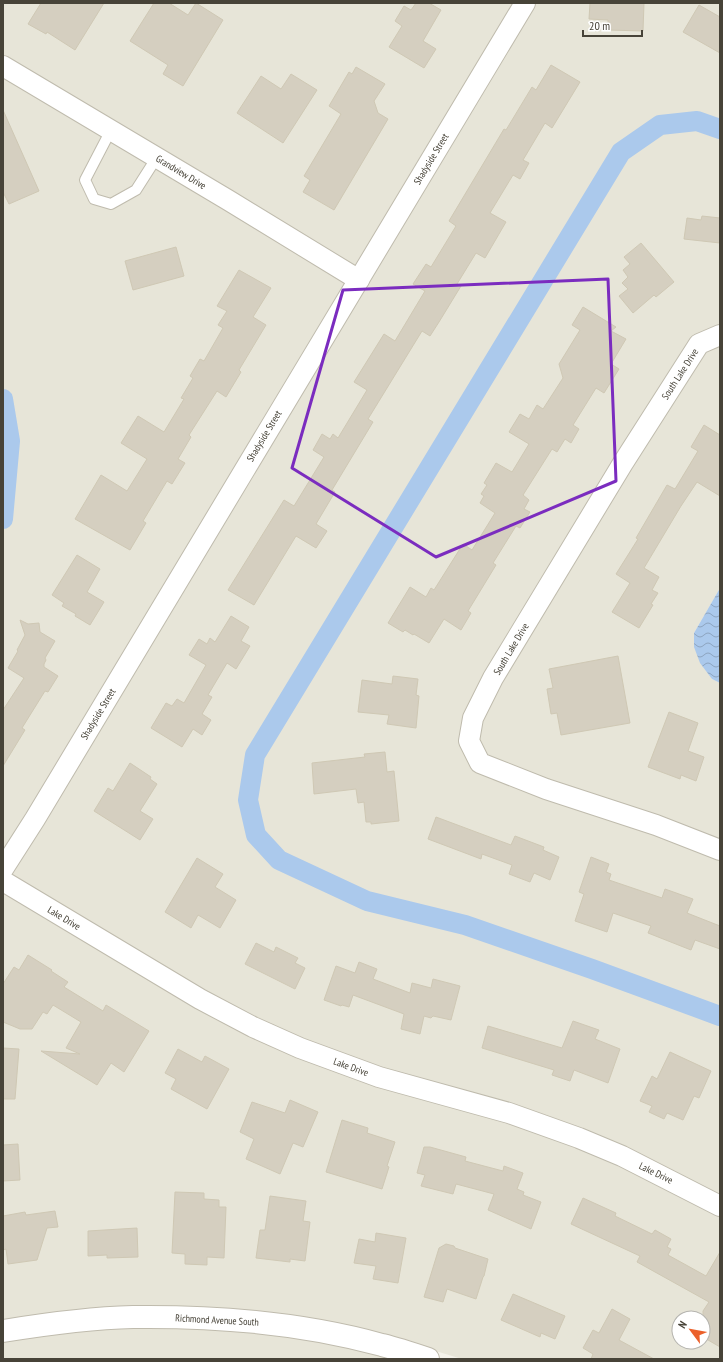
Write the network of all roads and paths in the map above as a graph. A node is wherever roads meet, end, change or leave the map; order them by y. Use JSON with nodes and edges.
{"nodes":[{"id":1,"x":525,"y":3,"type":"edge"},
{"id":2,"x":3,"y":66,"type":"edge"},
{"id":3,"x":111,"y":130,"type":"junction"},
{"id":4,"x":157,"y":157,"type":"junction"},
{"id":5,"x":358,"y":280,"type":"junction"},
{"id":6,"x":720,"y":335,"type":"edge"},
{"id":7,"x":720,"y":850,"type":"edge"},
{"id":8,"x":3,"y":869,"type":"edge"},
{"id":9,"x":3,"y":881,"type":"edge"},
{"id":10,"x":720,"y":1206,"type":"edge"},
{"id":11,"x":3,"y":1331,"type":"edge"},
{"id":12,"x":428,"y":1359,"type":"edge"}],
"edges":[{"from":1,"to":5,"type":"street","name":"Shadyside Street"},
{"from":2,"to":3,"type":"street","name":"Grandview Drive"},
{"from":3,"to":4,"type":"street","name":"Grandview Drive"},
{"from":3,"to":4,"type":"lane"},
{"from":4,"to":5,"type":"street","name":"Grandview Drive"},
{"from":5,"to":8,"type":"street","name":"Shadyside Street"},
{"from":6,"to":7,"type":"street","name":"South Lake Drive"},
{"from":9,"to":10,"type":"street","name":"Lake Drive"},
{"from":11,"to":12,"type":"street","name":"Richmond Avenue South"}]}
